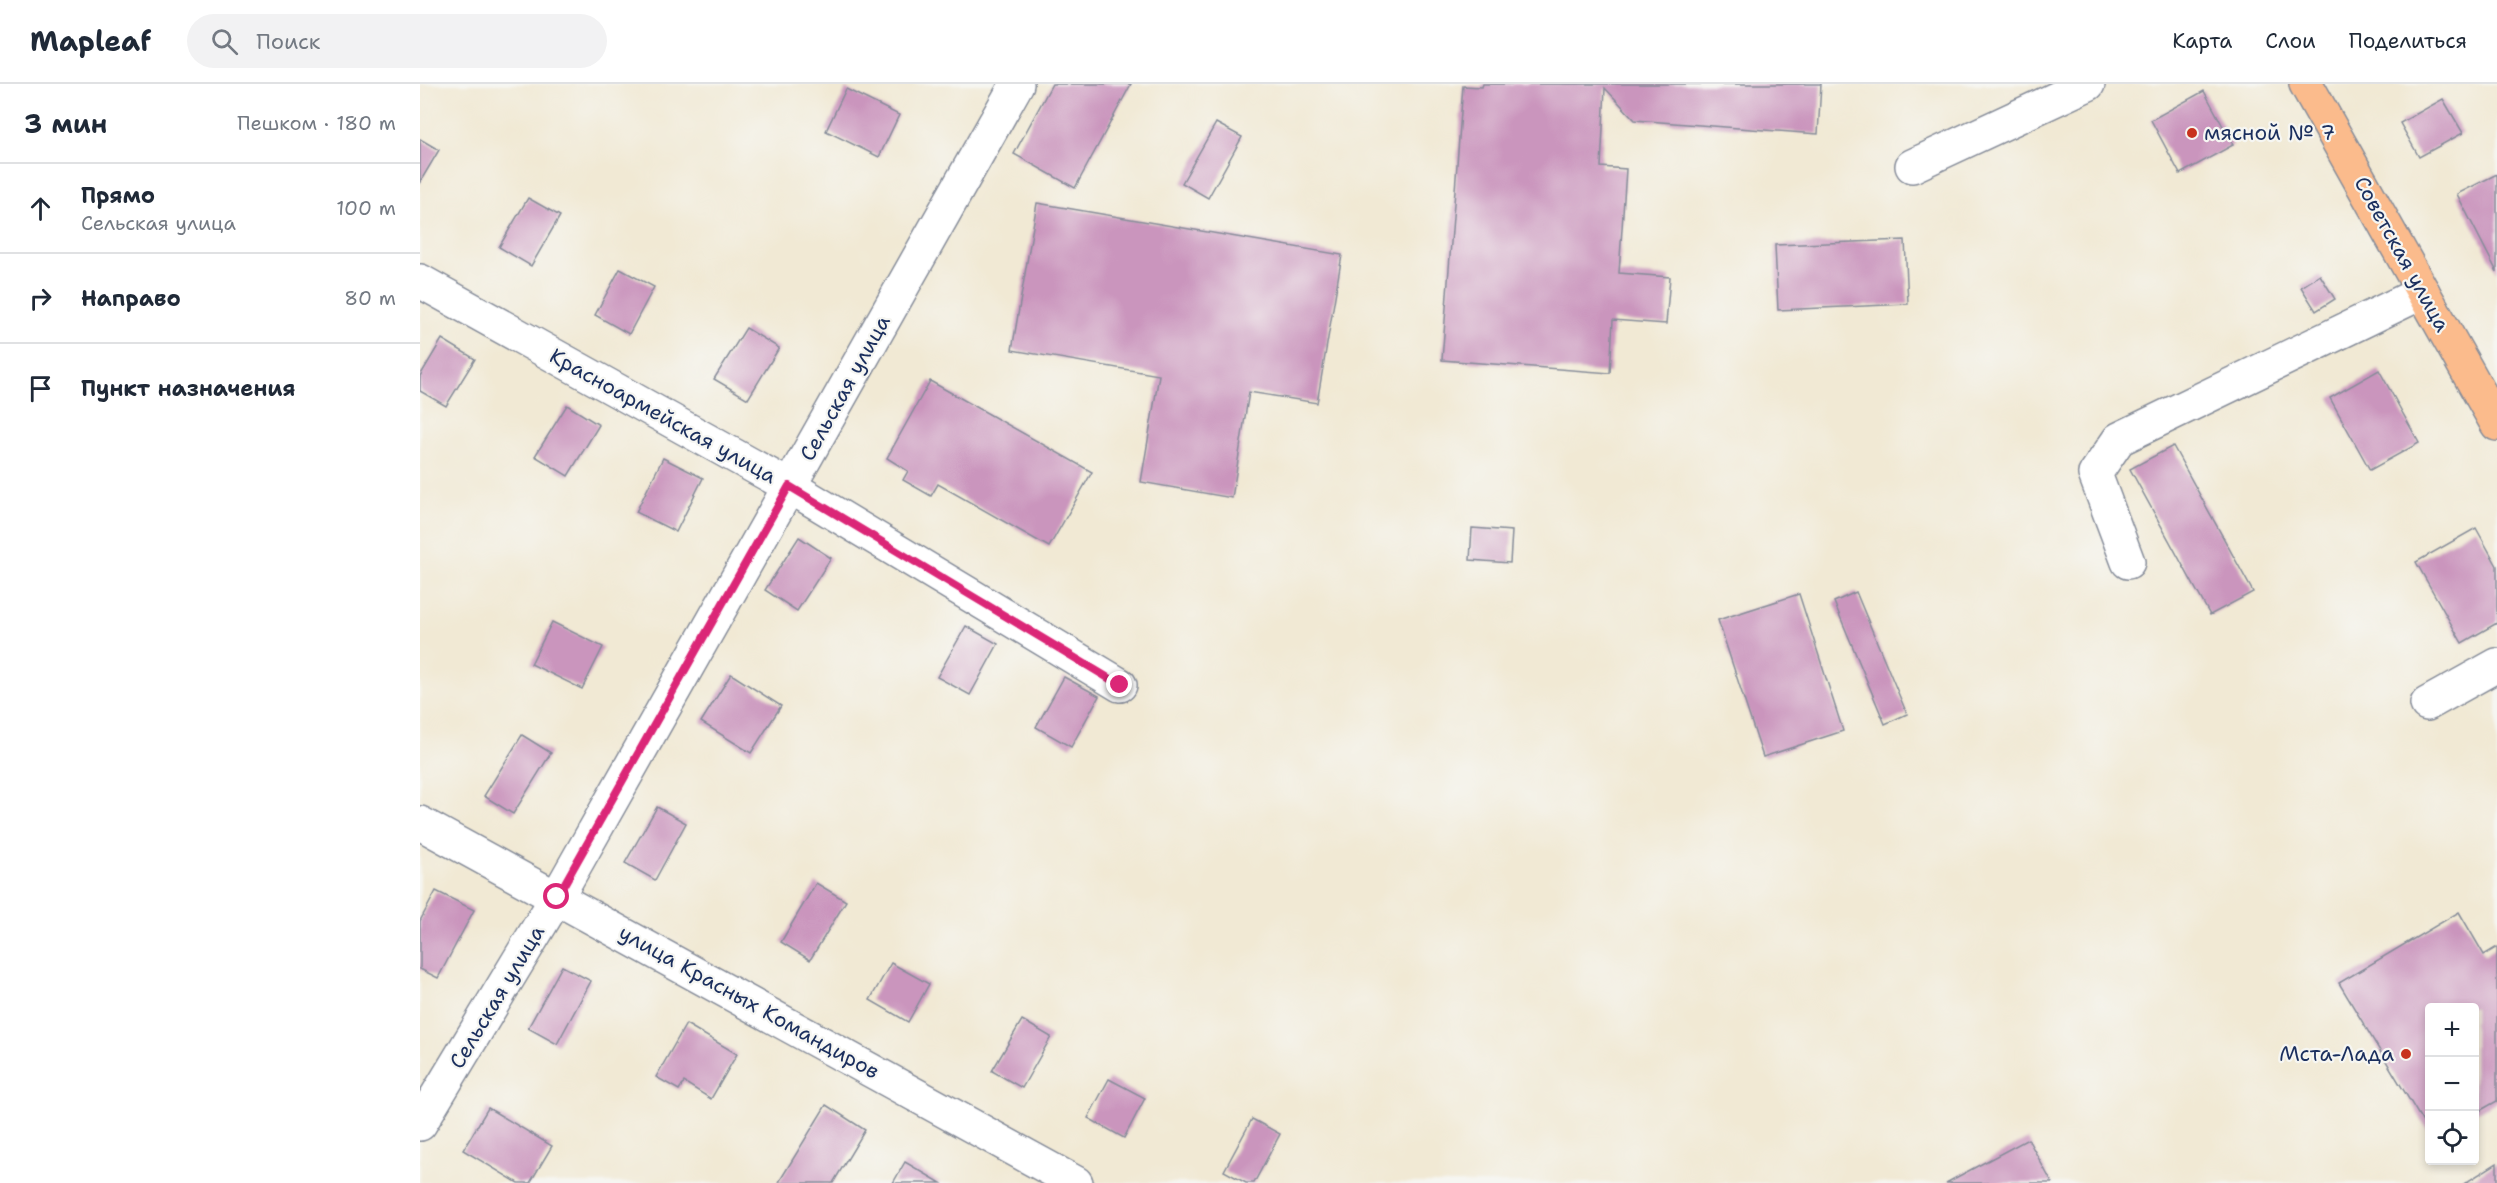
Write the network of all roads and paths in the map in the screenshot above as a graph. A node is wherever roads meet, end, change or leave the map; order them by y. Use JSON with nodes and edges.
{"nodes":[{"id":1,"x":1017,"y":84,"type":"edge"},
{"id":2,"x":2088,"y":84,"type":"edge"},
{"id":3,"x":2306,"y":84,"type":"edge"},
{"id":4,"x":1912,"y":166,"type":"dead end"},
{"id":5,"x":420,"y":281,"type":"edge"},
{"id":6,"x":2423,"y":292,"type":"junction"},
{"id":7,"x":2497,"y":424,"type":"edge"},
{"id":8,"x":789,"y":486,"type":"junction"},
{"id":9,"x":2128,"y":562,"type":"dead end"},
{"id":10,"x":2497,"y":665,"type":"edge"},
{"id":11,"x":1120,"y":685,"type":"dead end"},
{"id":12,"x":2427,"y":704,"type":"dead end"},
{"id":13,"x":420,"y":823,"type":"edge"},
{"id":14,"x":557,"y":897,"type":"junction"},
{"id":15,"x":420,"y":1124,"type":"edge"},
{"id":16,"x":1076,"y":1183,"type":"edge"}],
"edges":[{"from":1,"to":8,"type":"street","name":"Сельская улица"},
{"from":2,"to":4,"type":"street"},
{"from":3,"to":6,"type":"main road","name":"Советская улица"},
{"from":5,"to":8,"type":"street","name":"Красноармейская улица"},
{"from":6,"to":7,"type":"main road","name":"Советская улица"},
{"from":6,"to":9,"type":"street"},
{"from":8,"to":11,"type":"street","name":"Красноармейская улица"},
{"from":8,"to":14,"type":"street","name":"Сельская улица"},
{"from":10,"to":12,"type":"street"},
{"from":13,"to":14,"type":"street","name":"улица Красных Командиров"},
{"from":14,"to":15,"type":"street","name":"Сельская улица"},
{"from":14,"to":16,"type":"street","name":"улица Красных Командиров"}]}
